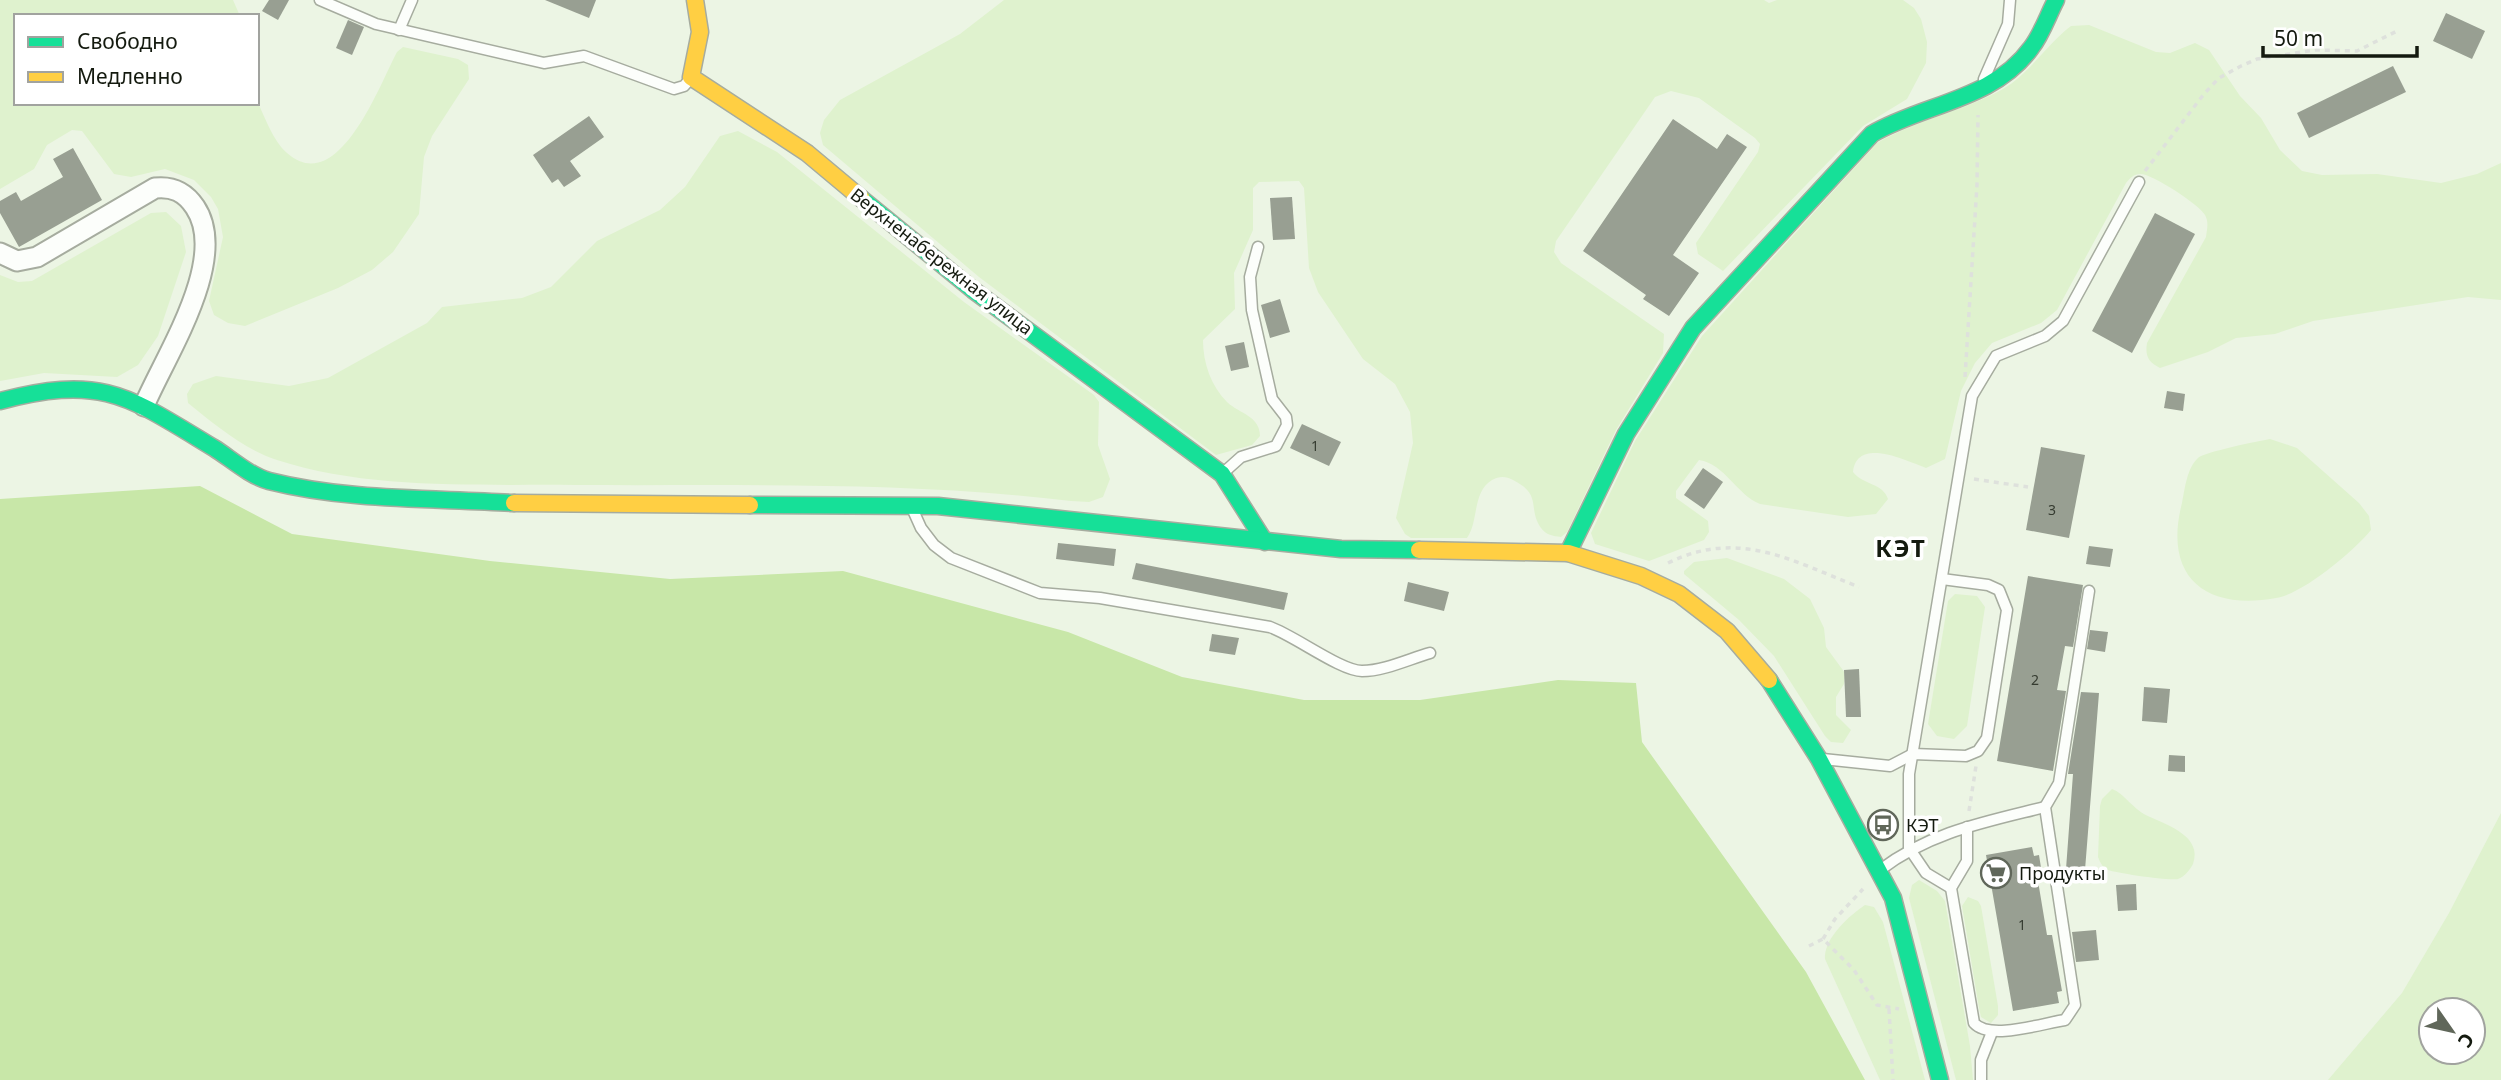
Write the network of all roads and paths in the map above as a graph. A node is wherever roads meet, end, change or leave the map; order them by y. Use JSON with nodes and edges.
{"nodes":[{"id":1,"x":320,"y":0,"type":"edge"},
{"id":2,"x":412,"y":0,"type":"edge"},
{"id":3,"x":695,"y":0,"type":"edge"},
{"id":4,"x":2010,"y":0,"type":"edge"},
{"id":5,"x":2056,"y":0,"type":"edge"},
{"id":6,"x":399,"y":30,"type":"junction"},
{"id":7,"x":2399,"y":30,"type":"dead end"},
{"id":8,"x":691,"y":77,"type":"junction"},
{"id":9,"x":1978,"y":92,"type":"junction"},
{"id":10,"x":2139,"y":181,"type":"joint"},
{"id":11,"x":1258,"y":247,"type":"dead end"},
{"id":12,"x":0,"y":253,"type":"edge"},
{"id":13,"x":1972,"y":396,"type":"junction"},
{"id":14,"x":0,"y":401,"type":"edge"},
{"id":15,"x":144,"y":406,"type":"junction"},
{"id":16,"x":1222,"y":474,"type":"junction"},
{"id":17,"x":1958,"y":478,"type":"junction"},
{"id":18,"x":2028,"y":487,"type":"dead end"},
{"id":19,"x":910,"y":504,"type":"junction"},
{"id":20,"x":1265,"y":542,"type":"junction"},
{"id":21,"x":1569,"y":554,"type":"junction"},
{"id":22,"x":1641,"y":576,"type":"junction"},
{"id":23,"x":1942,"y":579,"type":"junction"},
{"id":24,"x":1859,"y":587,"type":"dead end"},
{"id":25,"x":2089,"y":591,"type":"dead end"},
{"id":26,"x":1430,"y":653,"type":"dead end"},
{"id":27,"x":1978,"y":751,"type":"junction"},
{"id":28,"x":1913,"y":754,"type":"junction"},
{"id":29,"x":1819,"y":759,"type":"junction"},
{"id":30,"x":2045,"y":807,"type":"junction"},
{"id":31,"x":1967,"y":827,"type":"junction"},
{"id":32,"x":1909,"y":848,"type":"junction"},
{"id":33,"x":1880,"y":870,"type":"junction"},
{"id":34,"x":1951,"y":888,"type":"junction"},
{"id":35,"x":1823,"y":939,"type":"junction"},
{"id":36,"x":1809,"y":946,"type":"dead end"},
{"id":37,"x":1921,"y":1003,"type":"junction"},
{"id":38,"x":1889,"y":1010,"type":"junction"},
{"id":39,"x":1992,"y":1032,"type":"junction"},
{"id":40,"x":1893,"y":1080,"type":"edge"},
{"id":41,"x":1940,"y":1080,"type":"edge"},
{"id":42,"x":1981,"y":1080,"type":"edge"}],
"edges":[{"from":1,"to":6,"type":"lane"},
{"from":2,"to":6,"type":"lane"},
{"from":3,"to":8,"type":"main road"},
{"from":4,"to":9,"type":"lane"},
{"from":5,"to":9,"type":"main road"},
{"from":6,"to":8,"type":"lane"},
{"from":7,"to":10,"type":"path"},
{"from":8,"to":16,"type":"main road","name":"Верхненабережная улица"},
{"from":9,"to":13,"type":"path"},
{"from":9,"to":21,"type":"main road"},
{"from":10,"to":13,"type":"lane"},
{"from":11,"to":16,"type":"lane"},
{"from":12,"to":15,"type":"street"},
{"from":13,"to":17,"type":"lane"},
{"from":14,"to":15,"type":"main road"},
{"from":15,"to":19,"type":"main road"},
{"from":16,"to":20,"type":"main road","name":"Верхненабережная улица"},
{"from":17,"to":18,"type":"path"},
{"from":17,"to":23,"type":"lane"},
{"from":19,"to":20,"type":"main road"},
{"from":19,"to":26,"type":"lane"},
{"from":20,"to":21,"type":"main road"},
{"from":21,"to":22,"type":"main road"},
{"from":22,"to":24,"type":"path"},
{"from":22,"to":29,"type":"main road"},
{"from":23,"to":27,"type":"lane"},
{"from":23,"to":28,"type":"lane"},
{"from":25,"to":30,"type":"lane"},
{"from":27,"to":28,"type":"lane"},
{"from":27,"to":31,"type":"path"},
{"from":28,"to":29,"type":"lane"},
{"from":28,"to":32,"type":"lane"},
{"from":29,"to":33,"type":"main road"},
{"from":30,"to":31,"type":"lane"},
{"from":30,"to":39,"type":"lane"},
{"from":31,"to":32,"type":"lane"},
{"from":31,"to":34,"type":"lane"},
{"from":32,"to":33,"type":"lane"},
{"from":32,"to":34,"type":"lane"},
{"from":33,"to":35,"type":"path"},
{"from":33,"to":37,"type":"main road"},
{"from":34,"to":39,"type":"lane"},
{"from":35,"to":36,"type":"path"},
{"from":35,"to":38,"type":"path"},
{"from":37,"to":38,"type":"path"},
{"from":37,"to":41,"type":"main road"},
{"from":38,"to":40,"type":"path"},
{"from":39,"to":42,"type":"lane"}]}
